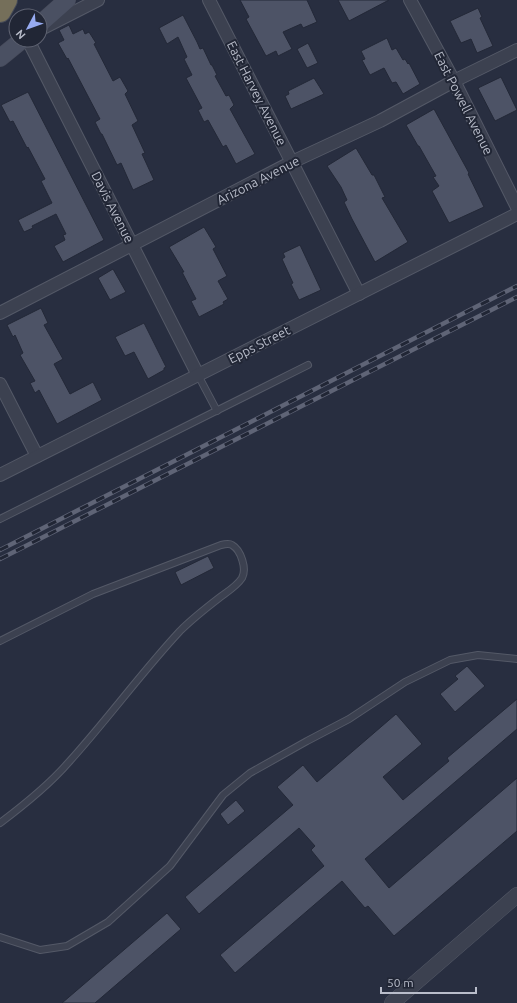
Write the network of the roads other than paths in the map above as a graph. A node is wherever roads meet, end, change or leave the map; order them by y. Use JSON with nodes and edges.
{"nodes":[{"id":1,"x":6,"y":0,"type":"edge"},
{"id":2,"x":67,"y":0,"type":"edge"},
{"id":3,"x":98,"y":0,"type":"edge"},
{"id":4,"x":209,"y":0,"type":"edge"},
{"id":5,"x":410,"y":0,"type":"edge"},
{"id":6,"x":0,"y":11,"type":"edge"},
{"id":7,"x":48,"y":17,"type":"edge"},
{"id":8,"x":48,"y":26,"type":"edge"},
{"id":9,"x":12,"y":48,"type":"edge"},
{"id":10,"x":32,"y":48,"type":"edge"},
{"id":11,"x":517,"y":50,"type":"edge"},
{"id":12,"x":0,"y":58,"type":"edge"},
{"id":13,"x":454,"y":81,"type":"junction"},
{"id":14,"x":292,"y":162,"type":"junction"},
{"id":15,"x":517,"y":207,"type":"edge"},
{"id":16,"x":517,"y":214,"type":"edge"},
{"id":17,"x":132,"y":245,"type":"junction"},
{"id":18,"x":359,"y":294,"type":"junction"},
{"id":19,"x":0,"y":313,"type":"edge"},
{"id":20,"x":308,"y":365,"type":"dead end"},
{"id":21,"x":198,"y":375,"type":"junction"},
{"id":22,"x":0,"y":384,"type":"edge"},
{"id":23,"x":217,"y":411,"type":"junction"},
{"id":24,"x":37,"y":456,"type":"junction"},
{"id":25,"x":0,"y":474,"type":"edge"},
{"id":26,"x":0,"y":519,"type":"edge"},
{"id":27,"x":0,"y":641,"type":"edge"},
{"id":28,"x":517,"y":659,"type":"edge"},
{"id":29,"x":0,"y":823,"type":"edge"},
{"id":30,"x":517,"y":895,"type":"edge"},
{"id":31,"x":0,"y":937,"type":"edge"},
{"id":32,"x":392,"y":1003,"type":"edge"}],
"edges":[{"from":1,"to":6,"type":"highway"},
{"from":2,"to":7,"type":"main road"},
{"from":3,"to":8,"type":"street"},
{"from":4,"to":14,"type":"street","name":"East Harvey Avenue"},
{"from":5,"to":13,"type":"street","name":"East Powell Avenue"},
{"from":9,"to":12,"type":"main road"},
{"from":10,"to":17,"type":"street","name":"Davis Avenue"},
{"from":11,"to":13,"type":"street","name":"Arizona Avenue"},
{"from":13,"to":14,"type":"street","name":"Arizona Avenue"},
{"from":13,"to":15,"type":"street","name":"East Powell Avenue"},
{"from":14,"to":17,"type":"street","name":"Arizona Avenue"},
{"from":14,"to":18,"type":"street","name":"East Harvey Avenue"},
{"from":16,"to":18,"type":"street","name":"Epps Street"},
{"from":17,"to":19,"type":"street","name":"Arizona Avenue"},
{"from":17,"to":21,"type":"street","name":"Davis Avenue"},
{"from":18,"to":21,"type":"street","name":"Epps Street"},
{"from":20,"to":23,"type":"lane"},
{"from":21,"to":23,"type":"lane"},
{"from":21,"to":24,"type":"street","name":"Epps Street"},
{"from":22,"to":24,"type":"street"},
{"from":23,"to":26,"type":"lane"},
{"from":24,"to":25,"type":"street","name":"Epps Street"},
{"from":27,"to":29,"type":"lane"},
{"from":28,"to":31,"type":"lane"},
{"from":30,"to":32,"type":"street"}]}
